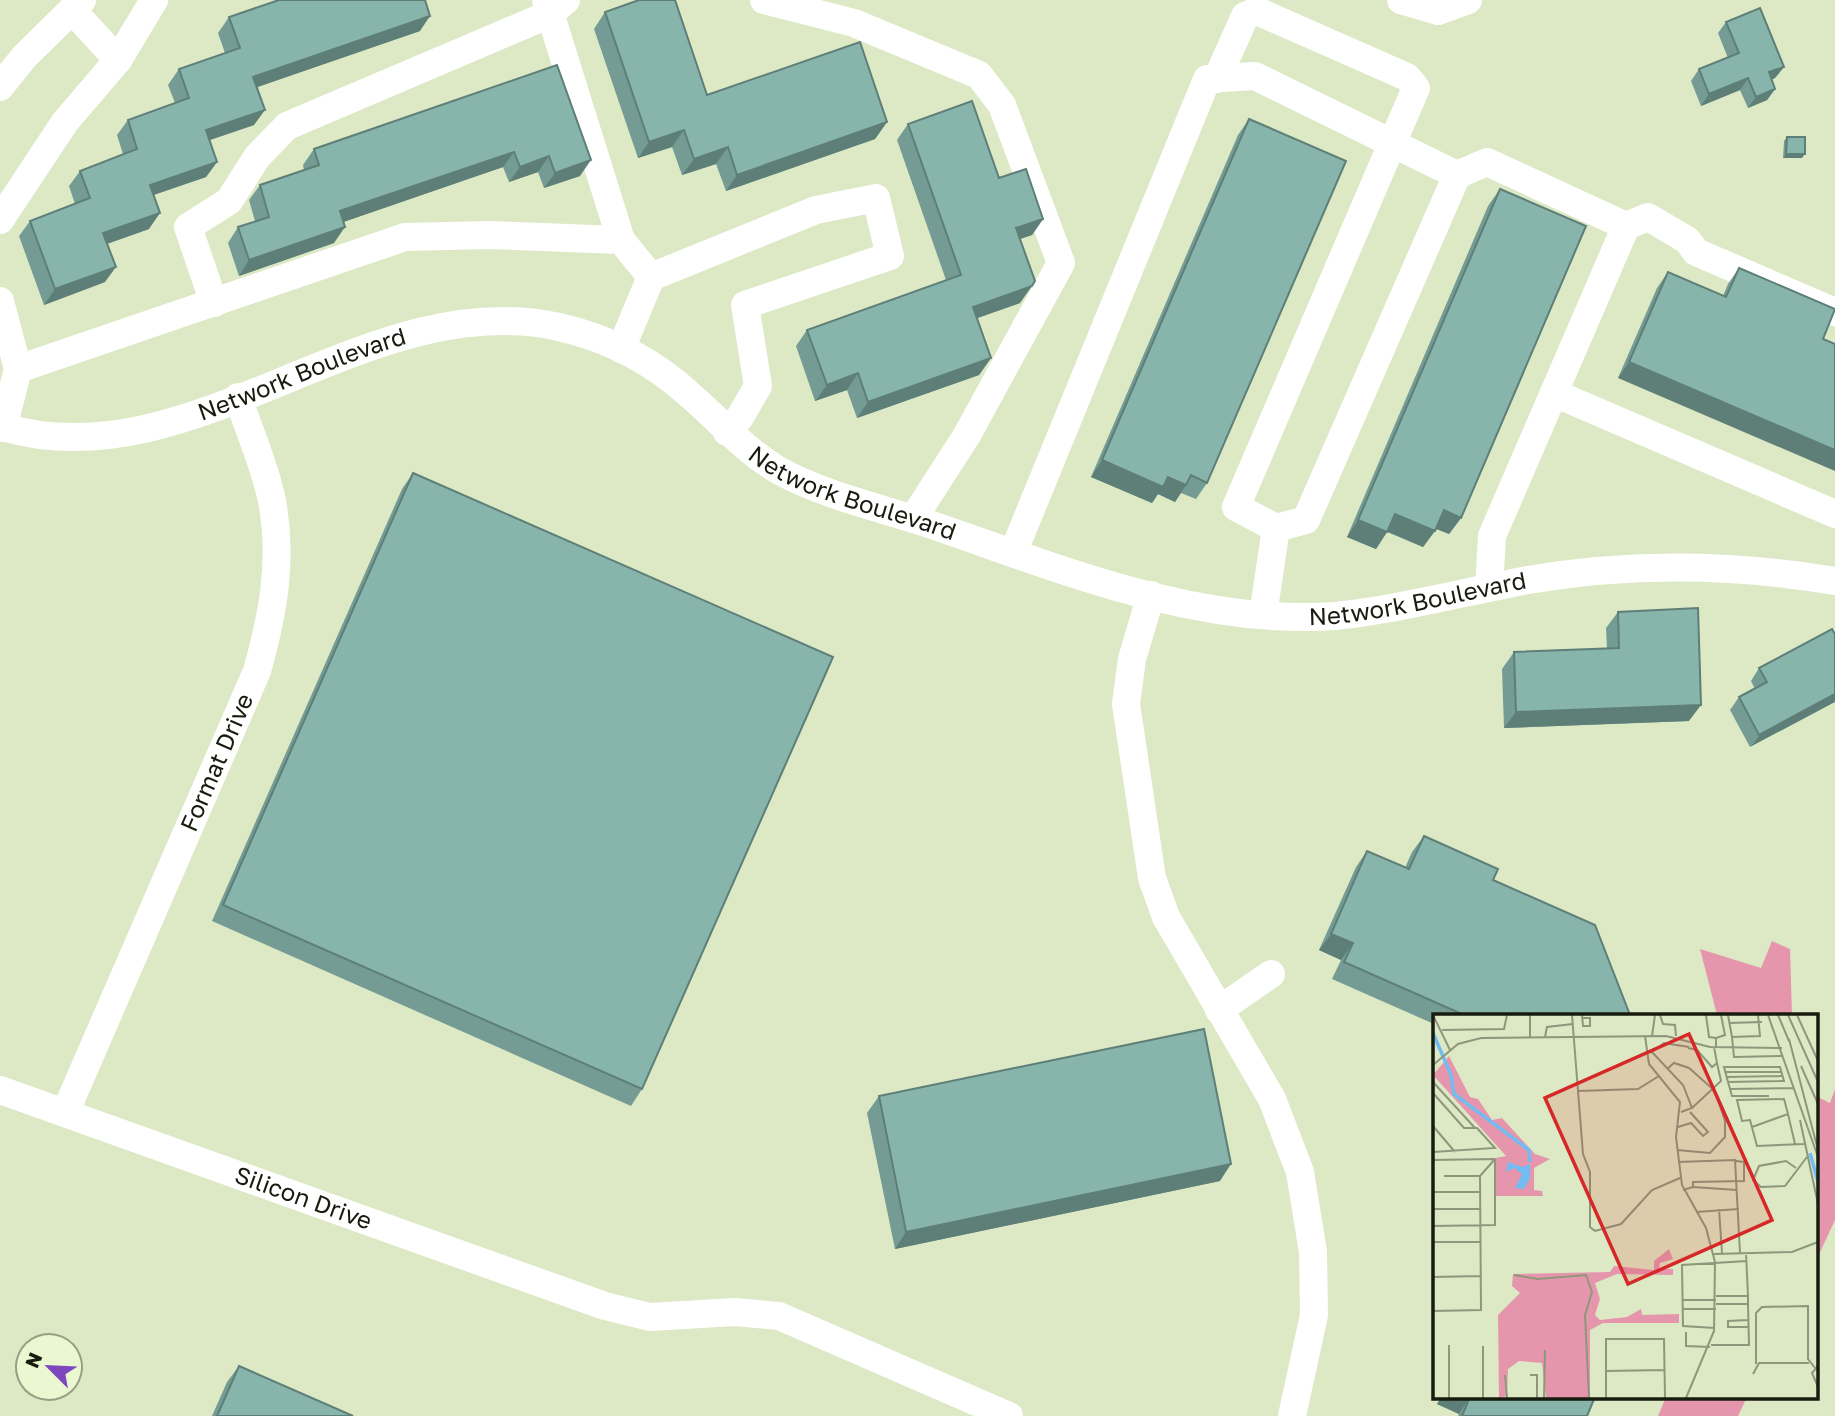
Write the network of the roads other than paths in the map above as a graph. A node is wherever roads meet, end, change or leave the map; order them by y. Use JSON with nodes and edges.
{"nodes":[{"id":1,"x":154,"y":0,"type":"edge"},
{"id":2,"x":764,"y":0,"type":"edge"},
{"id":3,"x":1401,"y":0,"type":"edge"},
{"id":4,"x":1468,"y":0,"type":"edge"},
{"id":5,"x":77,"y":5,"type":"edge"},
{"id":6,"x":554,"y":5,"type":"edge"},
{"id":7,"x":118,"y":60,"type":"junction"},
{"id":8,"x":1217,"y":79,"type":"junction"},
{"id":9,"x":0,"y":87,"type":"edge"},
{"id":10,"x":1393,"y":143,"type":"junction"},
{"id":11,"x":1457,"y":175,"type":"junction"},
{"id":12,"x":0,"y":220,"type":"edge"},
{"id":13,"x":1626,"y":226,"type":"junction"},
{"id":14,"x":621,"y":240,"type":"junction"},
{"id":15,"x":651,"y":277,"type":"junction"},
{"id":16,"x":0,"y":301,"type":"edge"},
{"id":17,"x":214,"y":303,"type":"junction"},
{"id":18,"x":1835,"y":312,"type":"edge"},
{"id":19,"x":621,"y":349,"type":"junction"},
{"id":20,"x":18,"y":369,"type":"junction"},
{"id":21,"x":1554,"y":393,"type":"junction"},
{"id":22,"x":239,"y":397,"type":"junction"},
{"id":23,"x":2,"y":427,"type":"edge"},
{"id":24,"x":727,"y":432,"type":"junction"},
{"id":25,"x":1835,"y":514,"type":"edge"},
{"id":26,"x":913,"y":519,"type":"junction"},
{"id":27,"x":1276,"y":528,"type":"junction"},
{"id":28,"x":1013,"y":553,"type":"junction"},
{"id":29,"x":1835,"y":581,"type":"edge"},
{"id":30,"x":1489,"y":588,"type":"junction"},
{"id":31,"x":1152,"y":595,"type":"junction"},
{"id":32,"x":1263,"y":615,"type":"junction"},
{"id":33,"x":1271,"y":974,"type":"dead end"},
{"id":34,"x":1219,"y":1010,"type":"junction"},
{"id":35,"x":0,"y":1090,"type":"edge"},
{"id":36,"x":65,"y":1113,"type":"junction"},
{"id":37,"x":1009,"y":1416,"type":"edge"},
{"id":38,"x":1292,"y":1416,"type":"edge"}],
"edges":[{"from":1,"to":7,"type":"street"},
{"from":2,"to":26,"type":"street"},
{"from":3,"to":4,"type":"street"},
{"from":5,"to":7,"type":"street"},
{"from":5,"to":9,"type":"street"},
{"from":6,"to":14,"type":"street"},
{"from":6,"to":17,"type":"street"},
{"from":7,"to":12,"type":"street"},
{"from":8,"to":10,"type":"street"},
{"from":8,"to":10,"type":"street"},
{"from":8,"to":28,"type":"street"},
{"from":10,"to":11,"type":"street"},
{"from":10,"to":27,"type":"street"},
{"from":11,"to":13,"type":"street"},
{"from":11,"to":27,"type":"street"},
{"from":13,"to":18,"type":"street"},
{"from":13,"to":21,"type":"street"},
{"from":14,"to":15,"type":"street"},
{"from":14,"to":17,"type":"street"},
{"from":15,"to":19,"type":"street"},
{"from":15,"to":24,"type":"street"},
{"from":16,"to":20,"type":"street"},
{"from":17,"to":20,"type":"street"},
{"from":19,"to":22,"type":"street","name":"Network Boulevard"},
{"from":19,"to":24,"type":"street","name":"Network Boulevard"},
{"from":20,"to":23,"type":"street"},
{"from":21,"to":25,"type":"street"},
{"from":21,"to":30,"type":"street"},
{"from":22,"to":23,"type":"street","name":"Network Boulevard"},
{"from":22,"to":36,"type":"street","name":"Format Drive"},
{"from":24,"to":26,"type":"street","name":"Network Boulevard"},
{"from":26,"to":28,"type":"street","name":"Network Boulevard"},
{"from":27,"to":32,"type":"street"},
{"from":28,"to":31,"type":"street","name":"Network Boulevard"},
{"from":29,"to":30,"type":"street","name":"Network Boulevard"},
{"from":30,"to":32,"type":"street","name":"Network Boulevard"},
{"from":31,"to":32,"type":"street","name":"Network Boulevard"},
{"from":31,"to":34,"type":"street"},
{"from":33,"to":34,"type":"street"},
{"from":34,"to":38,"type":"street"},
{"from":35,"to":36,"type":"street","name":"Silicon Drive"},
{"from":36,"to":37,"type":"street","name":"Silicon Drive"}]}
